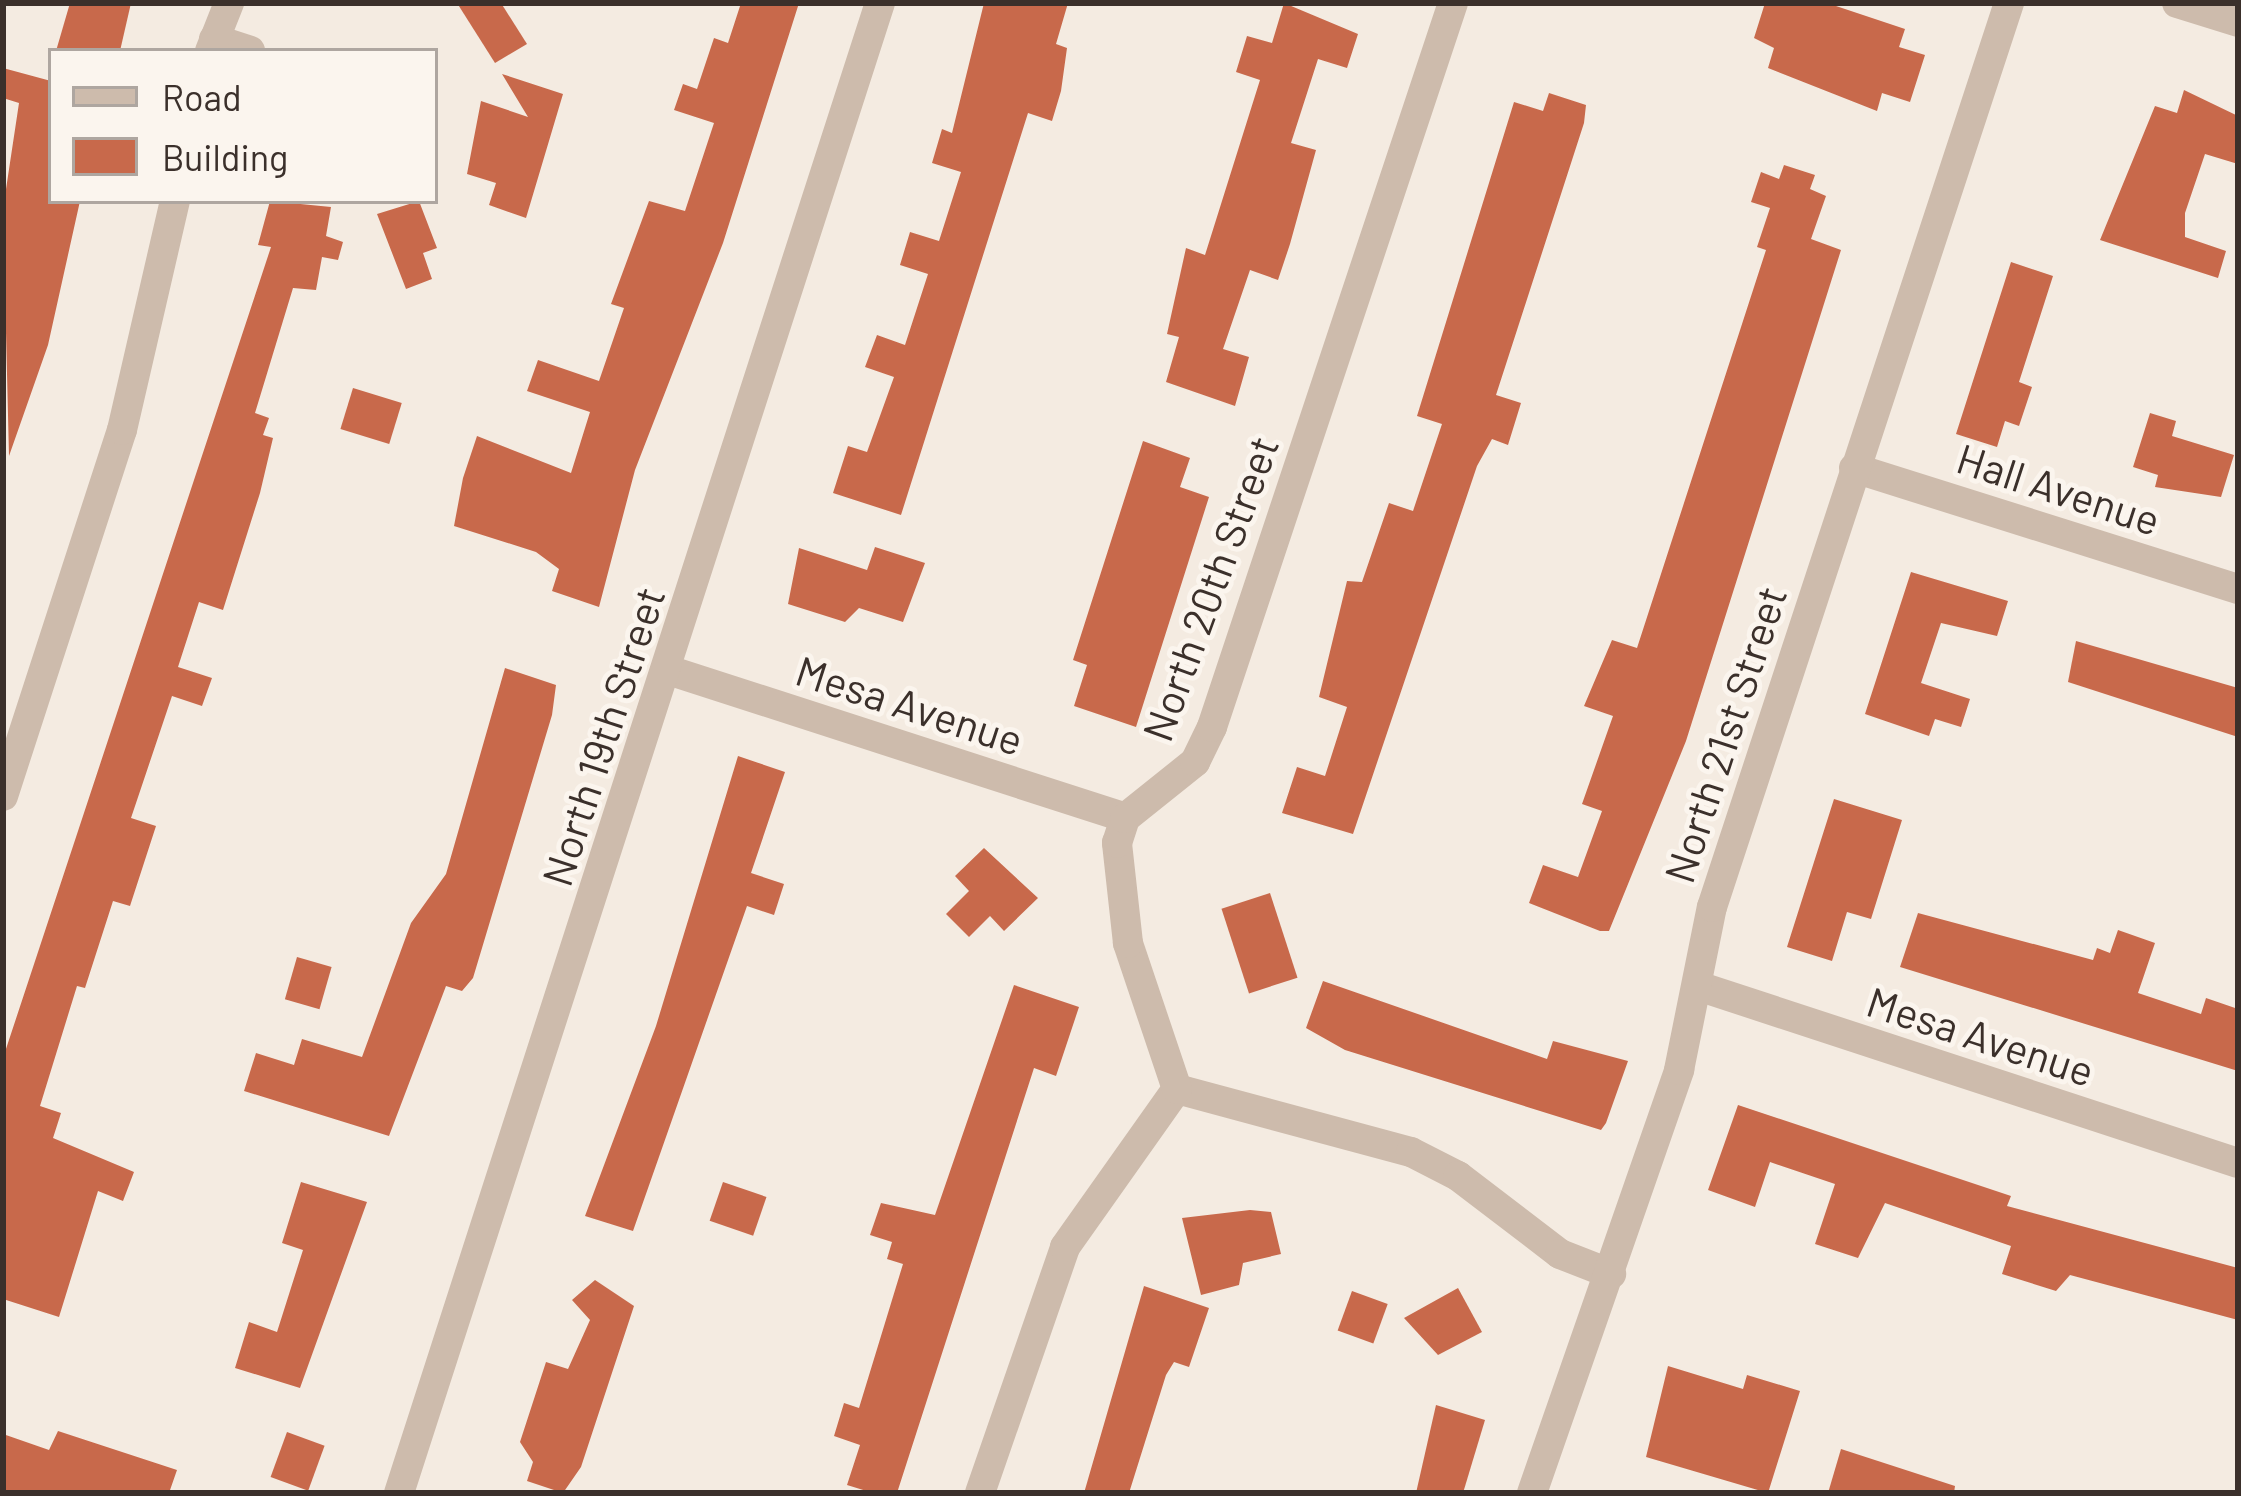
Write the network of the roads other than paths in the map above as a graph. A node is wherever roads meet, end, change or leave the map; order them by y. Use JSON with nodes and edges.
{"nodes":[{"id":1,"x":229,"y":3,"type":"edge"},
{"id":2,"x":880,"y":3,"type":"edge"},
{"id":3,"x":1453,"y":3,"type":"edge"},
{"id":4,"x":2008,"y":3,"type":"edge"},
{"id":5,"x":2177,"y":3,"type":"edge"},
{"id":6,"x":2238,"y":22,"type":"edge"},
{"id":7,"x":212,"y":45,"type":"edge"},
{"id":8,"x":174,"y":204,"type":"edge"},
{"id":9,"x":1854,"y":468,"type":"junction"},
{"id":10,"x":2238,"y":589,"type":"edge"},
{"id":11,"x":668,"y":670,"type":"junction"},
{"id":12,"x":3,"y":796,"type":"edge"},
{"id":13,"x":1125,"y":818,"type":"junction"},
{"id":14,"x":1698,"y":986,"type":"junction"},
{"id":15,"x":1178,"y":1089,"type":"junction"},
{"id":16,"x":2238,"y":1163,"type":"edge"},
{"id":17,"x":1611,"y":1274,"type":"junction"},
{"id":18,"x":398,"y":1493,"type":"edge"},
{"id":19,"x":980,"y":1493,"type":"edge"},
{"id":20,"x":1532,"y":1493,"type":"edge"}],
"edges":[{"from":1,"to":7,"type":"street"},
{"from":2,"to":11,"type":"street","name":"North 19th Street"},
{"from":3,"to":13,"type":"street","name":"North 20th Street"},
{"from":4,"to":9,"type":"street","name":"North 21st Street"},
{"from":5,"to":6,"type":"street"},
{"from":8,"to":12,"type":"street"},
{"from":9,"to":10,"type":"street","name":"Hall Avenue"},
{"from":9,"to":14,"type":"street","name":"North 21st Street"},
{"from":11,"to":13,"type":"street","name":"Mesa Avenue"},
{"from":11,"to":18,"type":"street","name":"North 19th Street"},
{"from":13,"to":15,"type":"street"},
{"from":14,"to":16,"type":"street","name":"Mesa Avenue"},
{"from":14,"to":17,"type":"street","name":"North 21st Street"},
{"from":15,"to":17,"type":"street"},
{"from":15,"to":19,"type":"street"},
{"from":17,"to":20,"type":"street","name":"North 21st Street"}]}
